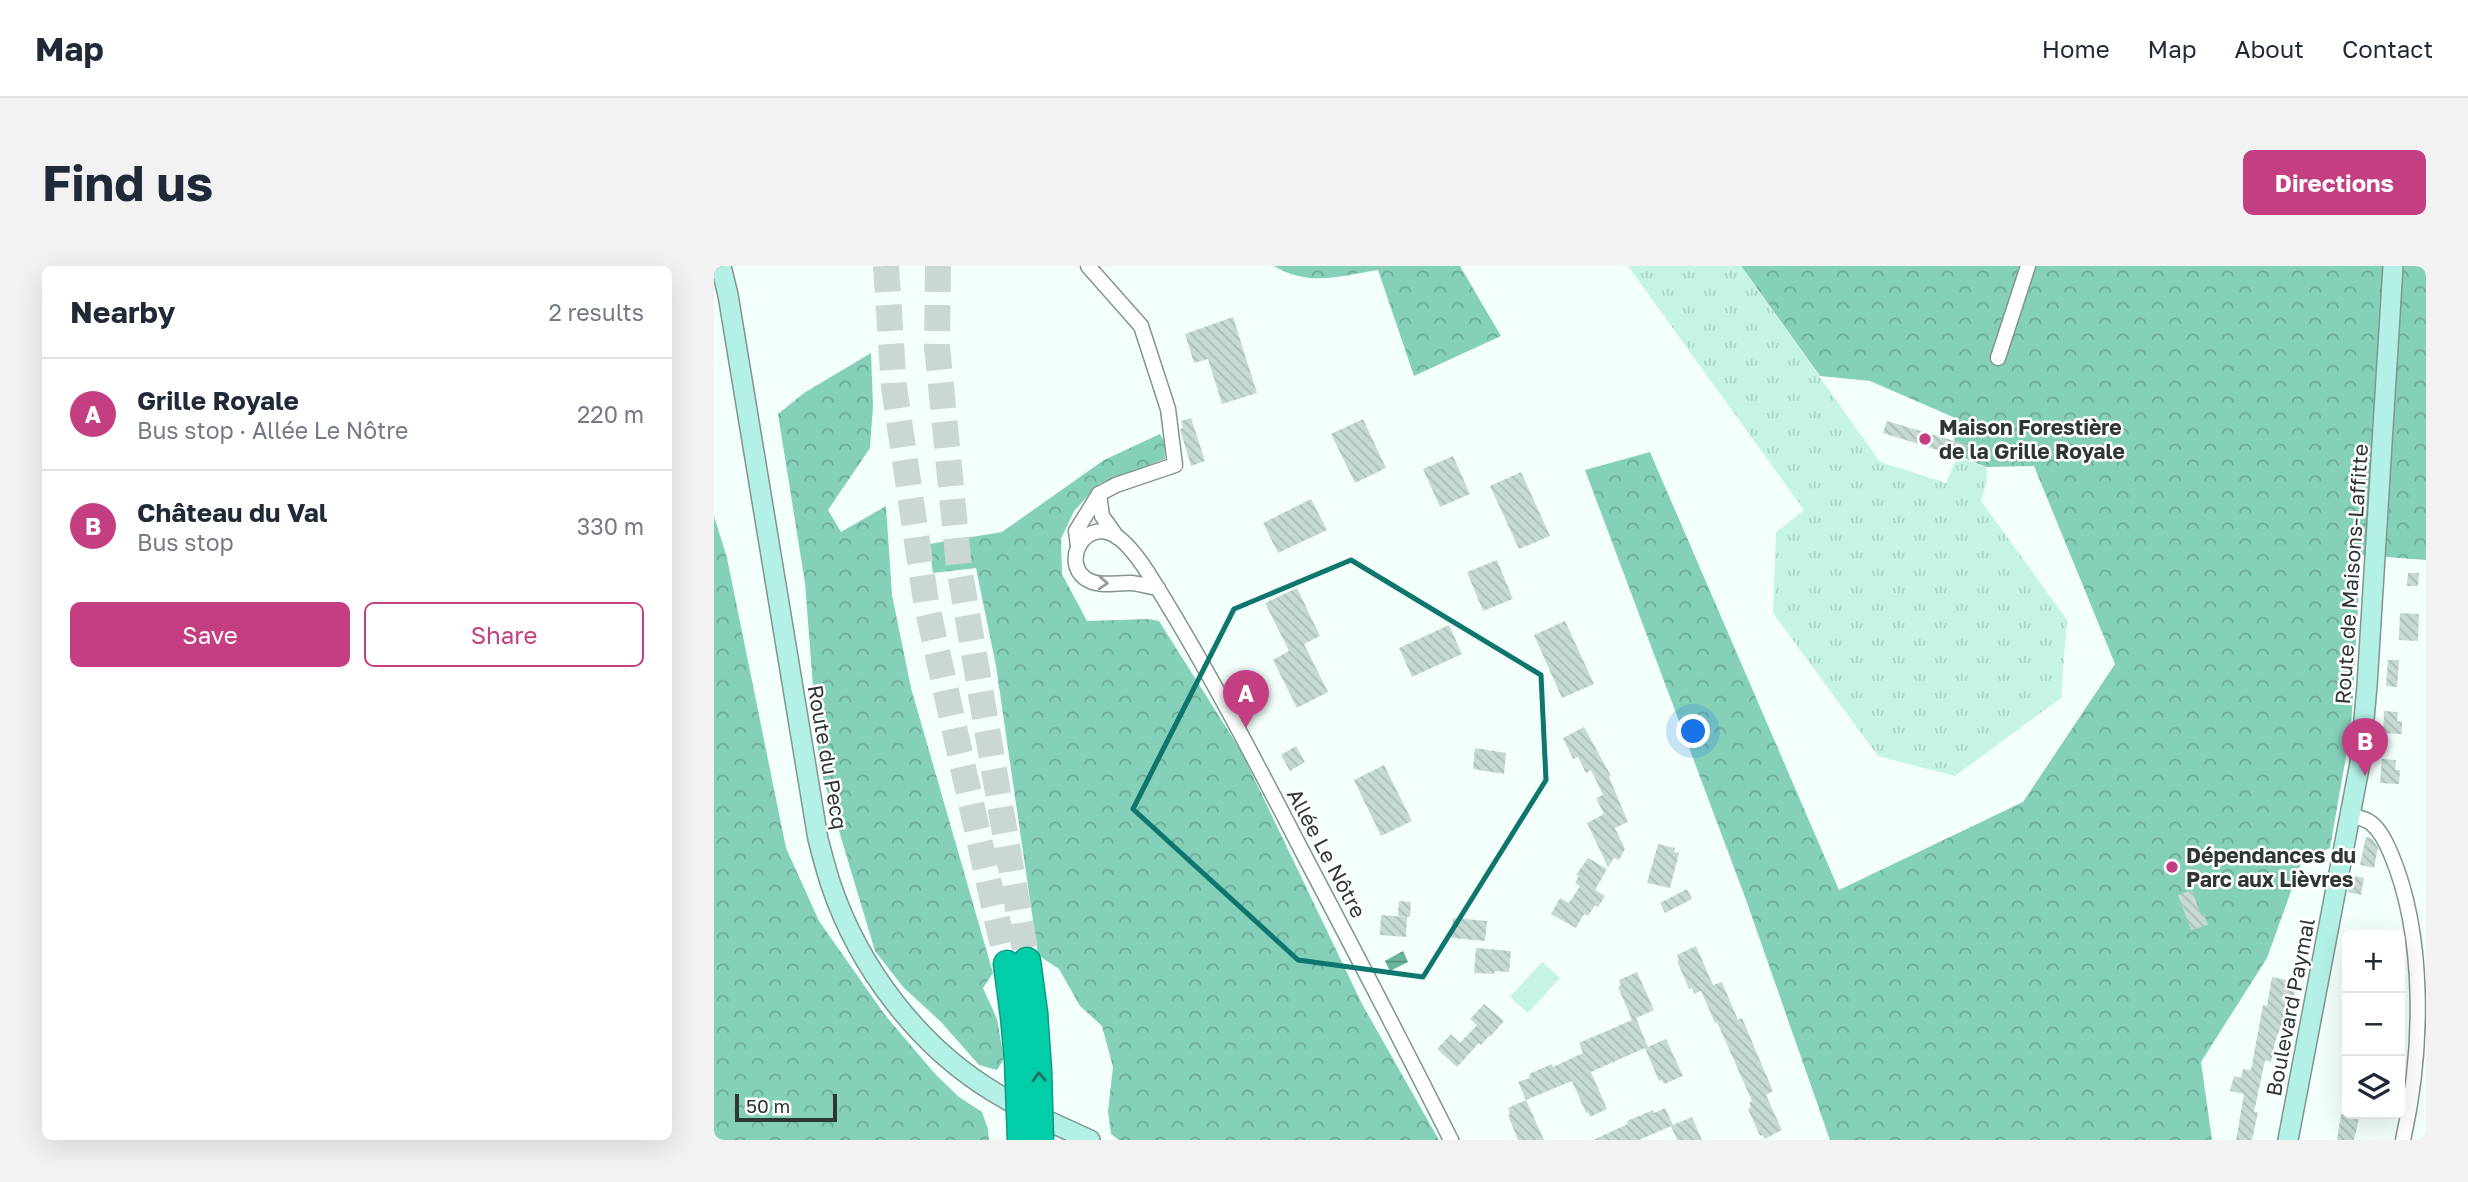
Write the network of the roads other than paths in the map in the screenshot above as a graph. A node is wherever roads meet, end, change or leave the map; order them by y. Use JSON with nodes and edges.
{"nodes":[{"id":1,"x":721,"y":266,"type":"edge"},
{"id":2,"x":1088,"y":266,"type":"edge"},
{"id":3,"x":2028,"y":266,"type":"edge"},
{"id":4,"x":2393,"y":266,"type":"edge"},
{"id":5,"x":1998,"y":358,"type":"dead end"},
{"id":6,"x":1098,"y":494,"type":"junction"},
{"id":7,"x":1117,"y":537,"type":"junction"},
{"id":8,"x":1078,"y":545,"type":"junction"},
{"id":9,"x":1158,"y":589,"type":"junction"},
{"id":10,"x":2351,"y":816,"type":"junction"},
{"id":11,"x":2338,"y":882,"type":"joint"},
{"id":12,"x":1017,"y":962,"type":"tunnel mouth"},
{"id":13,"x":1024,"y":1014,"type":"junction"},
{"id":14,"x":1021,"y":1140,"type":"edge"},
{"id":15,"x":1040,"y":1140,"type":"edge"},
{"id":16,"x":1090,"y":1140,"type":"edge"},
{"id":17,"x":1451,"y":1140,"type":"edge"},
{"id":18,"x":2288,"y":1140,"type":"edge"},
{"id":19,"x":2403,"y":1140,"type":"edge"}],
"edges":[{"from":1,"to":16,"type":"main road","name":"Route du Pecq"},
{"from":2,"to":6,"type":"street"},
{"from":3,"to":5,"type":"street"},
{"from":4,"to":10,"type":"main road","name":"Route de Maisons-Laffitte"},
{"from":6,"to":7,"type":"street","name":"Allée Le Nôtre"},
{"from":6,"to":8,"type":"street"},
{"from":7,"to":8,"type":"street"},
{"from":7,"to":9,"type":"street","name":"Allée Le Nôtre"},
{"from":8,"to":9,"type":"street","one_way":true},
{"from":9,"to":17,"type":"street","name":"Allée Le Nôtre"},
{"from":10,"to":11,"type":"main road","name":"Route de Maisons-Laffitte"},
{"from":10,"to":19,"type":"street"},
{"from":11,"to":18,"type":"main road","name":"Boulevard Paymal"},
{"from":12,"to":13,"type":"highway"},
{"from":13,"to":14,"type":"highway","bridge":true},
{"from":15,"to":13,"type":"highway","one_way":true,"bridge":true}]}
